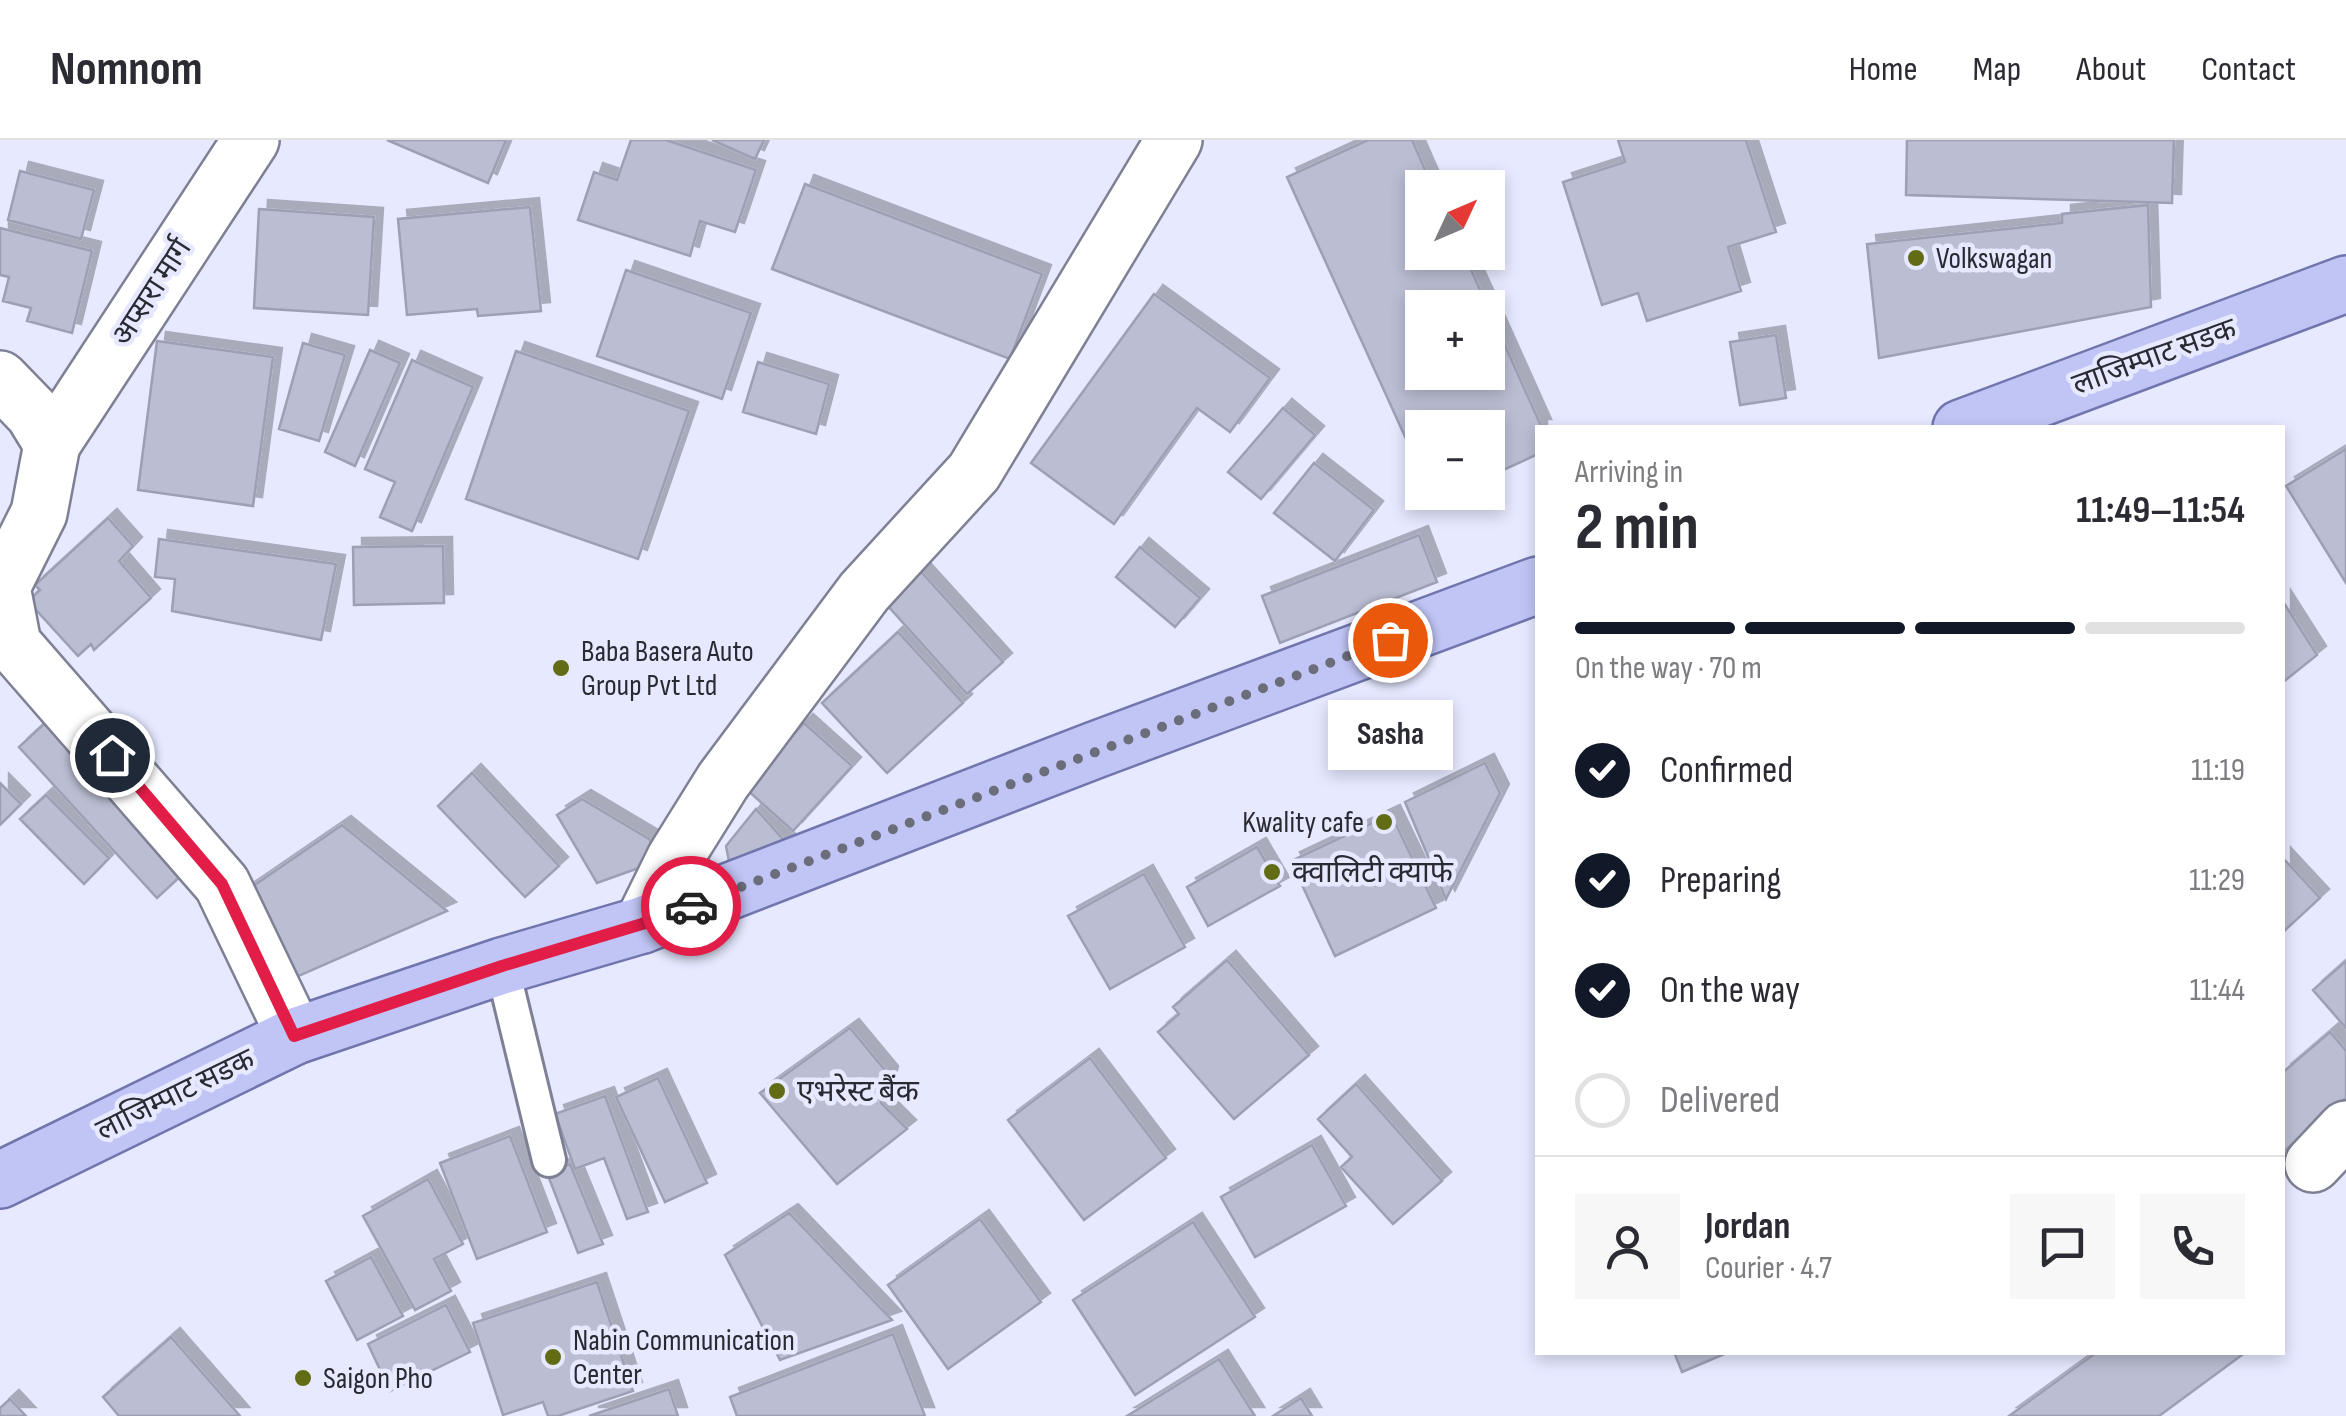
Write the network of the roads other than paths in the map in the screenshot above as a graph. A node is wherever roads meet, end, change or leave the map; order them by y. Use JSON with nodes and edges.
{"nodes":[{"id":1,"x":250,"y":140,"type":"edge"},
{"id":2,"x":1174,"y":140,"type":"edge"},
{"id":3,"x":2346,"y":284,"type":"edge"},
{"id":4,"x":0,"y":378,"type":"edge"},
{"id":5,"x":1970,"y":425,"type":"edge"},
{"id":6,"x":52,"y":444,"type":"junction"},
{"id":7,"x":1535,"y":586,"type":"edge"},
{"id":8,"x":642,"y":924,"type":"junction"},
{"id":9,"x":502,"y":966,"type":"junction"},
{"id":10,"x":294,"y":1036,"type":"junction"},
{"id":11,"x":548,"y":1160,"type":"dead end"},
{"id":12,"x":0,"y":1180,"type":"edge"}],
"edges":[{"from":1,"to":6,"type":"street","name":"अप्सरा मार्ग"},
{"from":2,"to":8,"type":"street"},
{"from":3,"to":5,"type":"main road","name":"लाजिम्पाट सडक"},
{"from":4,"to":6,"type":"street"},
{"from":6,"to":10,"type":"street"},
{"from":7,"to":8,"type":"main road","name":"लाजिम्पाट सडक"},
{"from":8,"to":9,"type":"main road","name":"लाजिम्पाट सडक"},
{"from":9,"to":10,"type":"main road","name":"लाजिम्पाट सडक"},
{"from":9,"to":11,"type":"lane"},
{"from":10,"to":12,"type":"main road","name":"लाजिम्पाट सडक"}]}
